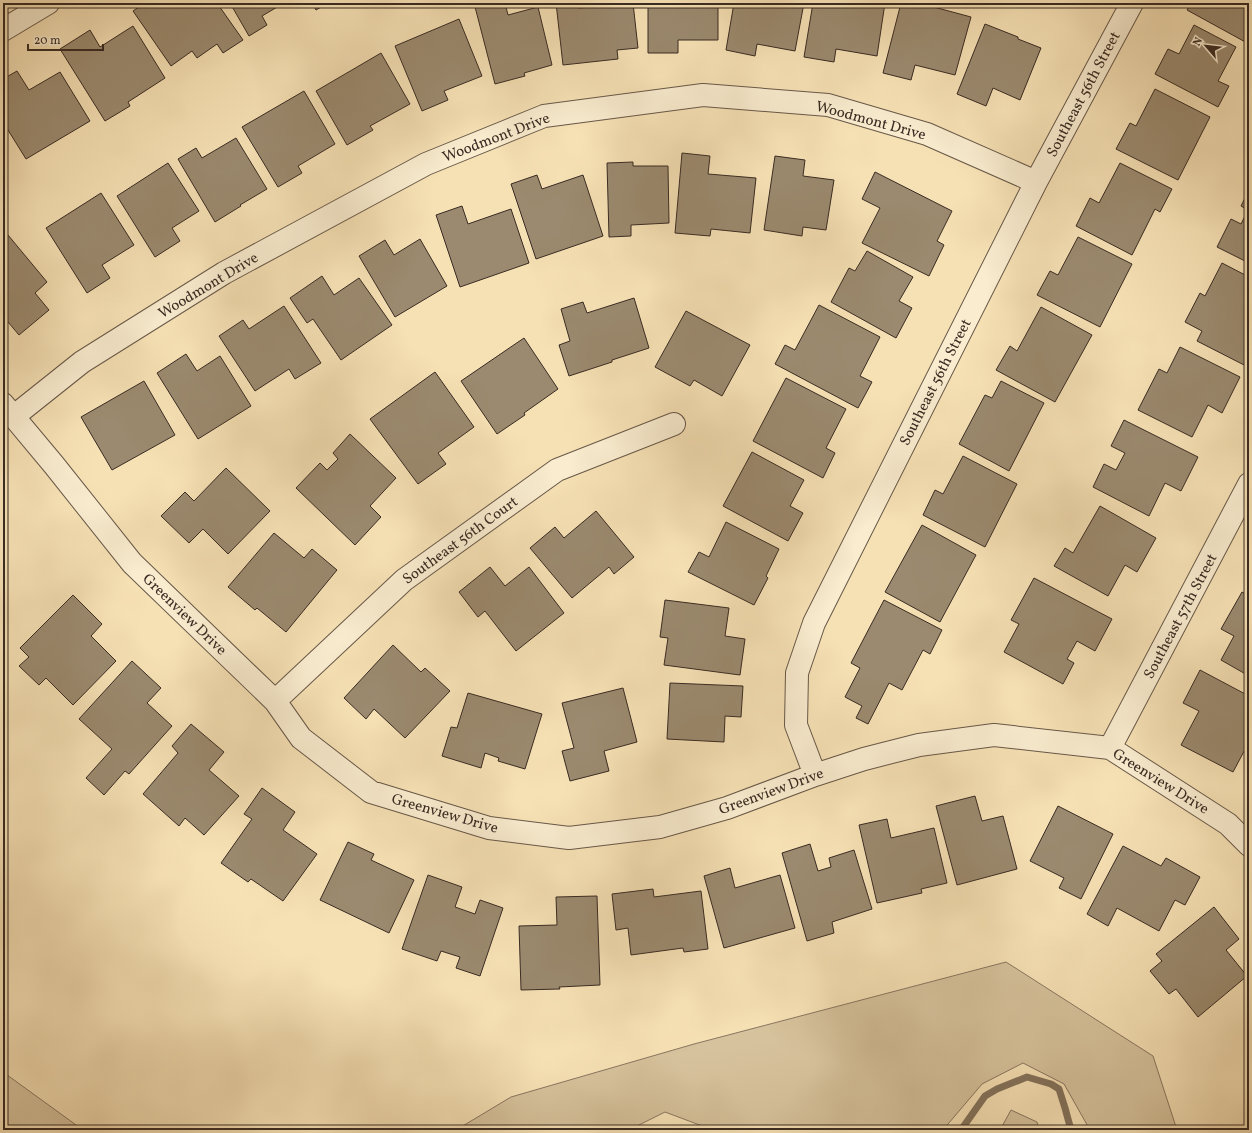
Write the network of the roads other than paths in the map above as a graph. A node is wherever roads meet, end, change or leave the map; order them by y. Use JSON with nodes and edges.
{"nodes":[{"id":1,"x":48,"y":3,"type":"edge"},
{"id":2,"x":1132,"y":3,"type":"edge"},
{"id":3,"x":3,"y":30,"type":"edge"},
{"id":4,"x":1036,"y":182,"type":"junction"},
{"id":5,"x":8,"y":411,"type":"edge"},
{"id":6,"x":674,"y":424,"type":"dead end"},
{"id":7,"x":1249,"y":484,"type":"edge"},
{"id":8,"x":275,"y":701,"type":"junction"},
{"id":9,"x":1110,"y":748,"type":"junction"},
{"id":10,"x":815,"y":775,"type":"junction"},
{"id":11,"x":1249,"y":845,"type":"edge"}],
"edges":[{"from":1,"to":3,"type":"street"},
{"from":2,"to":4,"type":"street","name":"Southeast 56th Street"},
{"from":4,"to":5,"type":"street","name":"Woodmont Drive"},
{"from":4,"to":10,"type":"street","name":"Southeast 56th Street"},
{"from":5,"to":8,"type":"street","name":"Greenview Drive"},
{"from":6,"to":8,"type":"street","name":"Southeast 56th Court"},
{"from":7,"to":9,"type":"street","name":"Southeast 57th Street"},
{"from":8,"to":10,"type":"street","name":"Greenview Drive"},
{"from":9,"to":10,"type":"street","name":"Greenview Drive"},
{"from":9,"to":11,"type":"street","name":"Greenview Drive"}]}
